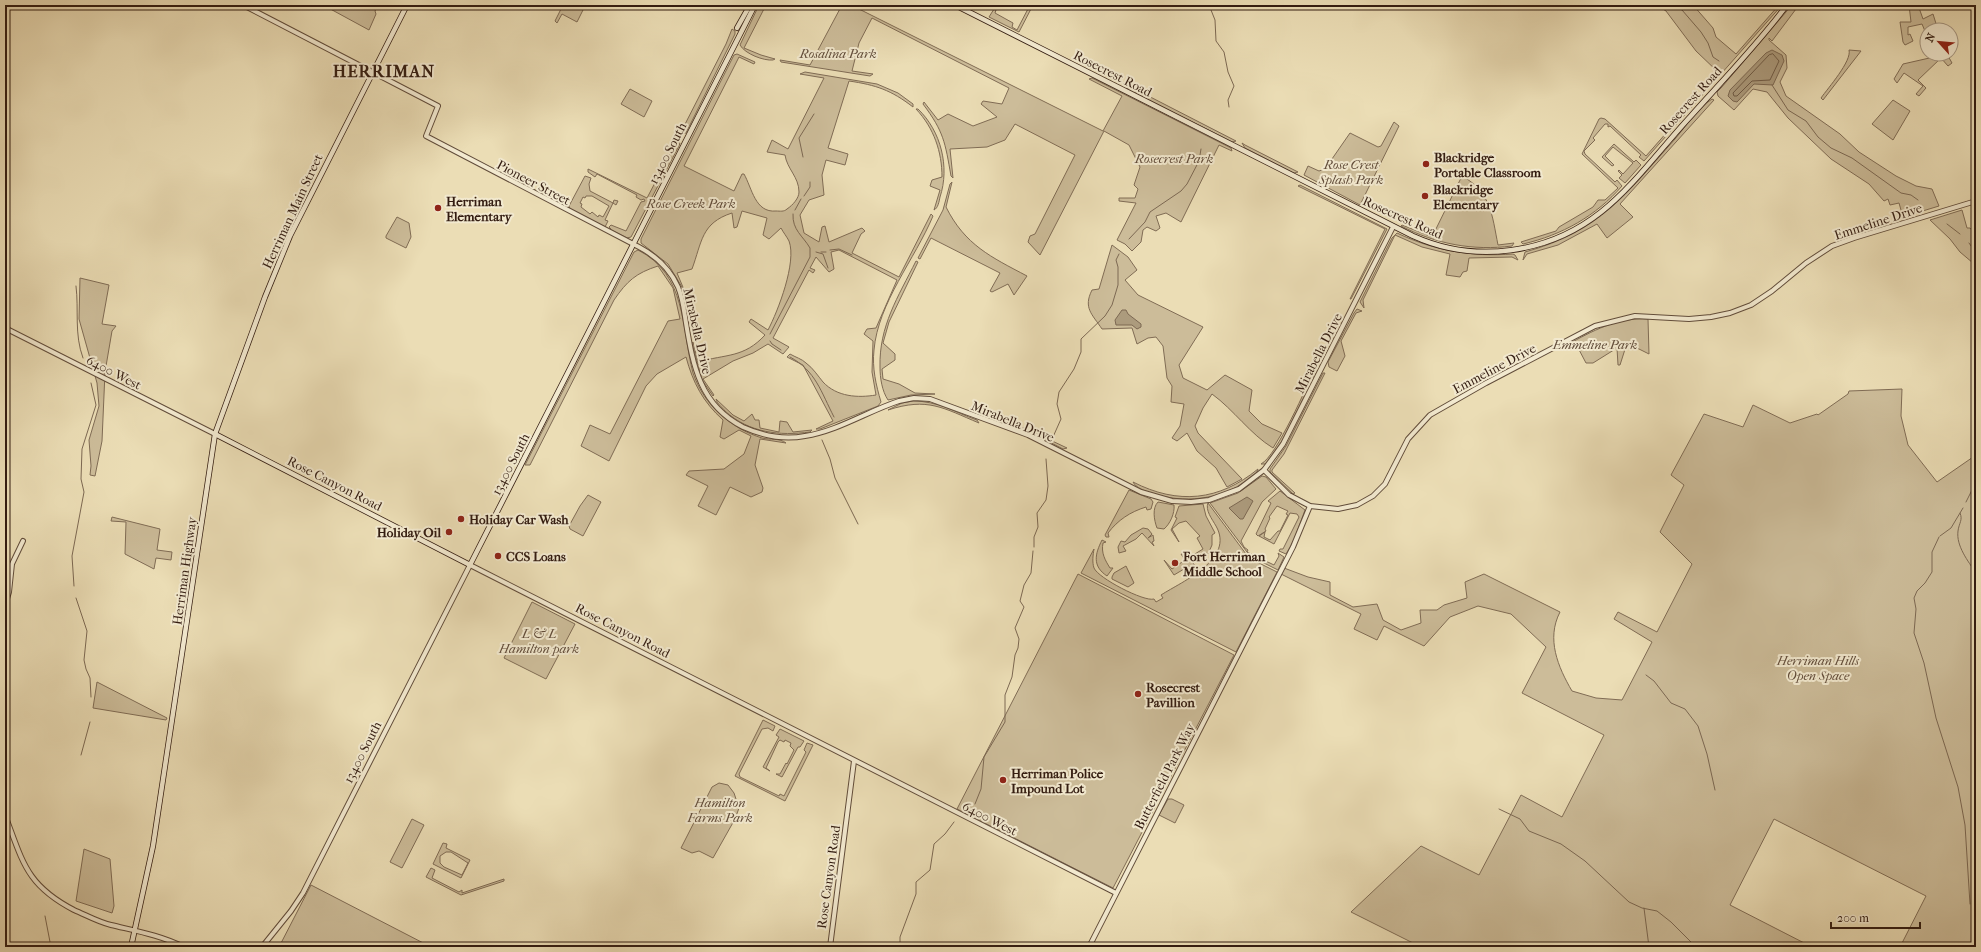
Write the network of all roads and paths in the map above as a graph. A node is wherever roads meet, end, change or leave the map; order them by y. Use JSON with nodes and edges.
{"nodes":[{"id":1,"x":243,"y":5,"type":"edge"},
{"id":2,"x":407,"y":5,"type":"edge"},
{"id":3,"x":750,"y":5,"type":"edge"},
{"id":4,"x":755,"y":5,"type":"edge"},
{"id":5,"x":955,"y":5,"type":"edge"},
{"id":6,"x":1787,"y":5,"type":"edge"},
{"id":7,"x":737,"y":28,"type":"dead end"},
{"id":8,"x":373,"y":71,"type":"junction"},
{"id":9,"x":1976,"y":201,"type":"edge"},
{"id":10,"x":1393,"y":227,"type":"junction"},
{"id":11,"x":634,"y":244,"type":"junction"},
{"id":12,"x":5,"y":328,"type":"edge"},
{"id":13,"x":215,"y":434,"type":"junction"},
{"id":14,"x":1264,"y":470,"type":"junction"},
{"id":15,"x":1310,"y":506,"type":"junction"},
{"id":16,"x":23,"y":541,"type":"dead end"},
{"id":17,"x":470,"y":565,"type":"junction"},
{"id":18,"x":5,"y":605,"type":"edge"},
{"id":19,"x":854,"y":761,"type":"junction"},
{"id":20,"x":5,"y":815,"type":"edge"},
{"id":21,"x":1116,"y":893,"type":"junction"},
{"id":22,"x":135,"y":930,"type":"junction"},
{"id":23,"x":131,"y":947,"type":"edge"},
{"id":24,"x":184,"y":947,"type":"edge"},
{"id":25,"x":262,"y":947,"type":"edge"},
{"id":26,"x":830,"y":947,"type":"edge"},
{"id":27,"x":1089,"y":947,"type":"edge"}],
"edges":[{"from":1,"to":8,"type":"street"},
{"from":2,"to":8,"type":"main road","name":"Herriman Main Street"},
{"from":3,"to":7,"type":"main road"},
{"from":4,"to":11,"type":"main road","name":"13400 South"},
{"from":5,"to":10,"type":"main road","name":"Rosecrest Road"},
{"from":6,"to":10,"type":"main road","name":"Rosecrest Road"},
{"from":8,"to":11,"type":"street","name":"Pioneer Street"},
{"from":8,"to":13,"type":"main road","name":"Herriman Main Street"},
{"from":9,"to":15,"type":"street","name":"Emmeline Drive"},
{"from":10,"to":14,"type":"street","name":"Mirabella Drive"},
{"from":11,"to":14,"type":"street","name":"Mirabella Drive"},
{"from":11,"to":17,"type":"main road","name":"13400 South"},
{"from":12,"to":13,"type":"street","name":"6400 West"},
{"from":13,"to":17,"type":"main road","name":"Rose Canyon Road"},
{"from":13,"to":22,"type":"main road","name":"Herriman Highway"},
{"from":14,"to":15,"type":"street","name":"Emmeline Drive"},
{"from":15,"to":21,"type":"street","name":"Butterfield Park Way"},
{"from":16,"to":18,"type":"street"},
{"from":17,"to":19,"type":"street","name":"Rose Canyon Road"},
{"from":17,"to":25,"type":"street","name":"13400 South"},
{"from":19,"to":21,"type":"street","name":"6400 West"},
{"from":19,"to":26,"type":"street","name":"Rose Canyon Road"},
{"from":20,"to":22,"type":"street"},
{"from":21,"to":27,"type":"street","name":"Butterfield Park Way"},
{"from":22,"to":23,"type":"main road"},
{"from":22,"to":24,"type":"street"}]}
